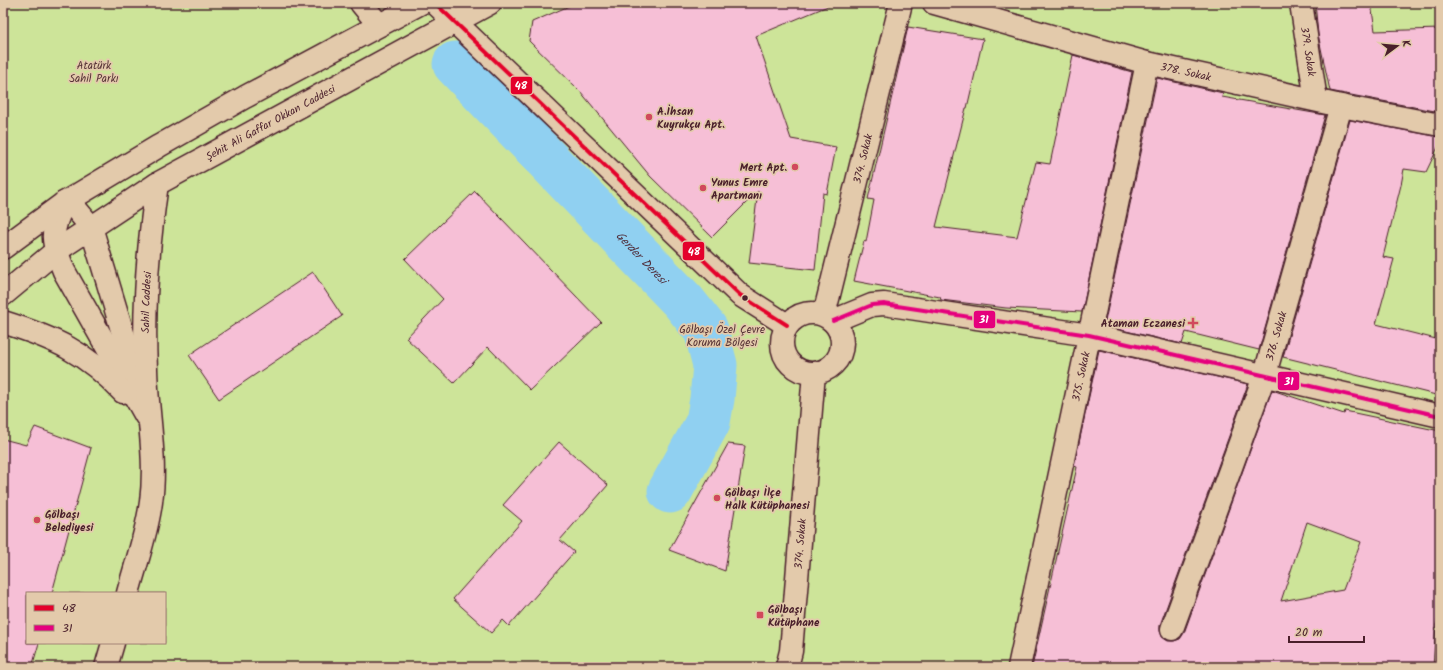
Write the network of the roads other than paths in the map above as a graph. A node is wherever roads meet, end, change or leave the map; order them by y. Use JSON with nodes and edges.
{"nodes":[{"id":1,"x":361,"y":3,"type":"edge"},
{"id":2,"x":421,"y":3,"type":"edge"},
{"id":3,"x":435,"y":3,"type":"edge"},
{"id":4,"x":490,"y":3,"type":"edge"},
{"id":5,"x":901,"y":3,"type":"edge"},
{"id":6,"x":934,"y":3,"type":"edge"},
{"id":7,"x":1301,"y":3,"type":"edge"},
{"id":8,"x":455,"y":22,"type":"junction"},
{"id":9,"x":379,"y":25,"type":"junction"},
{"id":10,"x":1147,"y":62,"type":"junction"},
{"id":11,"x":1316,"y":100,"type":"junction"},
{"id":12,"x":1341,"y":106,"type":"junction"},
{"id":13,"x":1440,"y":125,"type":"edge"},
{"id":14,"x":157,"y":184,"type":"junction"},
{"id":15,"x":84,"y":191,"type":"junction"},
{"id":16,"x":64,"y":203,"type":"junction"},
{"id":17,"x":97,"y":223,"type":"junction"},
{"id":18,"x":3,"y":248,"type":"edge"},
{"id":19,"x":56,"y":251,"type":"junction"},
{"id":20,"x":3,"y":295,"type":"edge"},
{"id":21,"x":828,"y":318,"type":"junction"},
{"id":22,"x":3,"y":322,"type":"edge"},
{"id":23,"x":787,"y":325,"type":"junction"},
{"id":24,"x":1089,"y":335,"type":"junction"},
{"id":25,"x":814,"y":373,"type":"junction"},
{"id":26,"x":1265,"y":374,"type":"junction"},
{"id":27,"x":1440,"y":416,"type":"edge"},
{"id":28,"x":149,"y":421,"type":"junction"},
{"id":29,"x":128,"y":592,"type":"edge"},
{"id":30,"x":1172,"y":629,"type":"dead end"},
{"id":31,"x":113,"y":644,"type":"edge"},
{"id":32,"x":790,"y":662,"type":"edge"},
{"id":33,"x":106,"y":667,"type":"edge"},
{"id":34,"x":1019,"y":667,"type":"edge"}],
"edges":[{"from":1,"to":9,"type":"street"},
{"from":2,"to":9,"type":"street"},
{"from":3,"to":8,"type":"street"},
{"from":4,"to":8,"type":"street","name":"Şehit Ali Gaffar Okkan Caddesi"},
{"from":5,"to":21,"type":"street","name":"374. Sokak"},
{"from":6,"to":10,"type":"street","name":"378. Sokak"},
{"from":7,"to":11,"type":"street","name":"379. Sokak"},
{"from":8,"to":14,"type":"street","name":"Şehit Ali Gaffar Okkan Caddesi"},
{"from":8,"to":23,"type":"street"},
{"from":9,"to":15,"type":"street"},
{"from":10,"to":11,"type":"street","name":"378. Sokak"},
{"from":10,"to":24,"type":"street","name":"375. Sokak"},
{"from":11,"to":12,"type":"street","name":"378. Sokak"},
{"from":12,"to":13,"type":"street","name":"378. Sokak"},
{"from":12,"to":26,"type":"street","name":"376. Sokak"},
{"from":14,"to":17,"type":"street","name":"Şehit Ali Gaffar Okkan Caddesi"},
{"from":14,"to":28,"type":"street","name":"Sahil Caddesi"},
{"from":15,"to":16,"type":"street"},
{"from":15,"to":17,"type":"street"},
{"from":16,"to":17,"type":"street"},
{"from":16,"to":18,"type":"street"},
{"from":16,"to":19,"type":"street"},
{"from":17,"to":19,"type":"street","name":"Şehit Ali Gaffar Okkan Caddesi"},
{"from":17,"to":28,"type":"street"},
{"from":19,"to":20,"type":"street","name":"Şehit Ali Gaffar Okkan Caddesi"},
{"from":19,"to":28,"type":"street"},
{"from":21,"to":23,"type":"street"},
{"from":21,"to":24,"type":"street"},
{"from":21,"to":25,"type":"street"},
{"from":22,"to":28,"type":"street"},
{"from":23,"to":25,"type":"street"},
{"from":24,"to":26,"type":"street"},
{"from":24,"to":34,"type":"street","name":"375. Sokak"},
{"from":25,"to":32,"type":"street","name":"374. Sokak"},
{"from":26,"to":27,"type":"street"},
{"from":26,"to":30,"type":"street","name":"376. Sokak"},
{"from":28,"to":29,"type":"street","name":"Sahil Caddesi"},
{"from":31,"to":33,"type":"street"}]}
